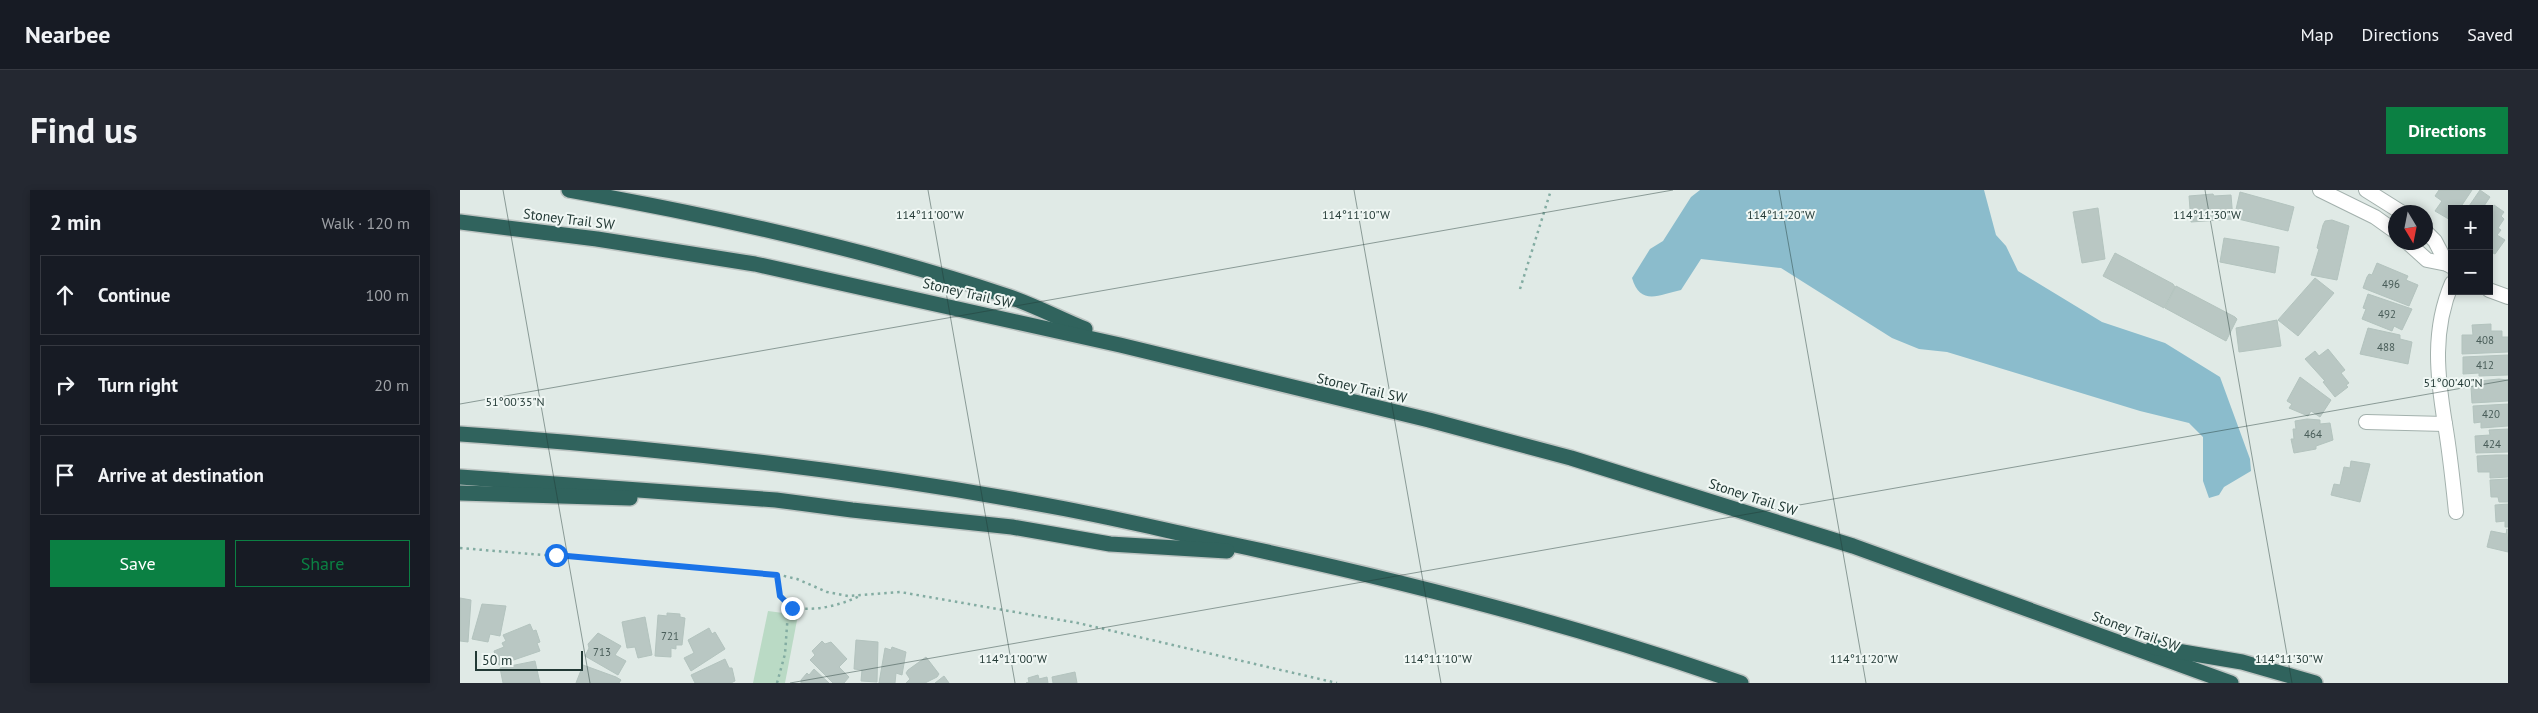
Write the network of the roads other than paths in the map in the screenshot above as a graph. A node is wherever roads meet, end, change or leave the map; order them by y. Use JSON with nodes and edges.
{"nodes":[{"id":1,"x":569,"y":190,"type":"edge"},
{"id":2,"x":2320,"y":190,"type":"edge"},
{"id":3,"x":2366,"y":190,"type":"edge"},
{"id":4,"x":2391,"y":205,"type":"edge"},
{"id":5,"x":460,"y":222,"type":"edge"},
{"id":6,"x":2388,"y":226,"type":"edge"},
{"id":7,"x":2433,"y":239,"type":"edge"},
{"id":8,"x":2416,"y":250,"type":"edge"},
{"id":9,"x":2448,"y":264,"type":"edge"},
{"id":10,"x":2448,"y":266,"type":"edge"},
{"id":11,"x":2493,"y":291,"type":"edge"},
{"id":12,"x":2448,"y":295,"type":"edge"},
{"id":13,"x":2508,"y":297,"type":"edge"},
{"id":14,"x":1120,"y":345,"type":"junction"},
{"id":15,"x":2366,"y":422,"type":"dead end"},
{"id":16,"x":2445,"y":424,"type":"junction"},
{"id":17,"x":460,"y":434,"type":"edge"},
{"id":18,"x":460,"y":477,"type":"edge"},
{"id":19,"x":460,"y":493,"type":"edge"},
{"id":20,"x":776,"y":500,"type":"junction"},
{"id":21,"x":2456,"y":512,"type":"dead end"},
{"id":22,"x":1279,"y":554,"type":"junction"},
{"id":23,"x":2112,"y":640,"type":"junction"},
{"id":24,"x":1741,"y":683,"type":"edge"},
{"id":25,"x":2231,"y":683,"type":"edge"},
{"id":26,"x":2315,"y":683,"type":"edge"}],
"edges":[{"from":1,"to":14,"type":"highway"},
{"from":2,"to":6,"type":"street"},
{"from":3,"to":4,"type":"street"},
{"from":5,"to":14,"type":"highway","name":"Stoney Trail SW"},
{"from":7,"to":9,"type":"street"},
{"from":8,"to":10,"type":"street"},
{"from":11,"to":13,"type":"street"},
{"from":12,"to":16,"type":"street"},
{"from":14,"to":23,"type":"highway","name":"Stoney Trail SW"},
{"from":15,"to":16,"type":"street"},
{"from":16,"to":21,"type":"street"},
{"from":17,"to":22,"type":"highway"},
{"from":18,"to":20,"type":"highway"},
{"from":19,"to":20,"type":"highway"},
{"from":20,"to":22,"type":"highway"},
{"from":22,"to":24,"type":"highway"},
{"from":23,"to":25,"type":"highway","name":"Stoney Trail SW"},
{"from":23,"to":26,"type":"highway"}]}
